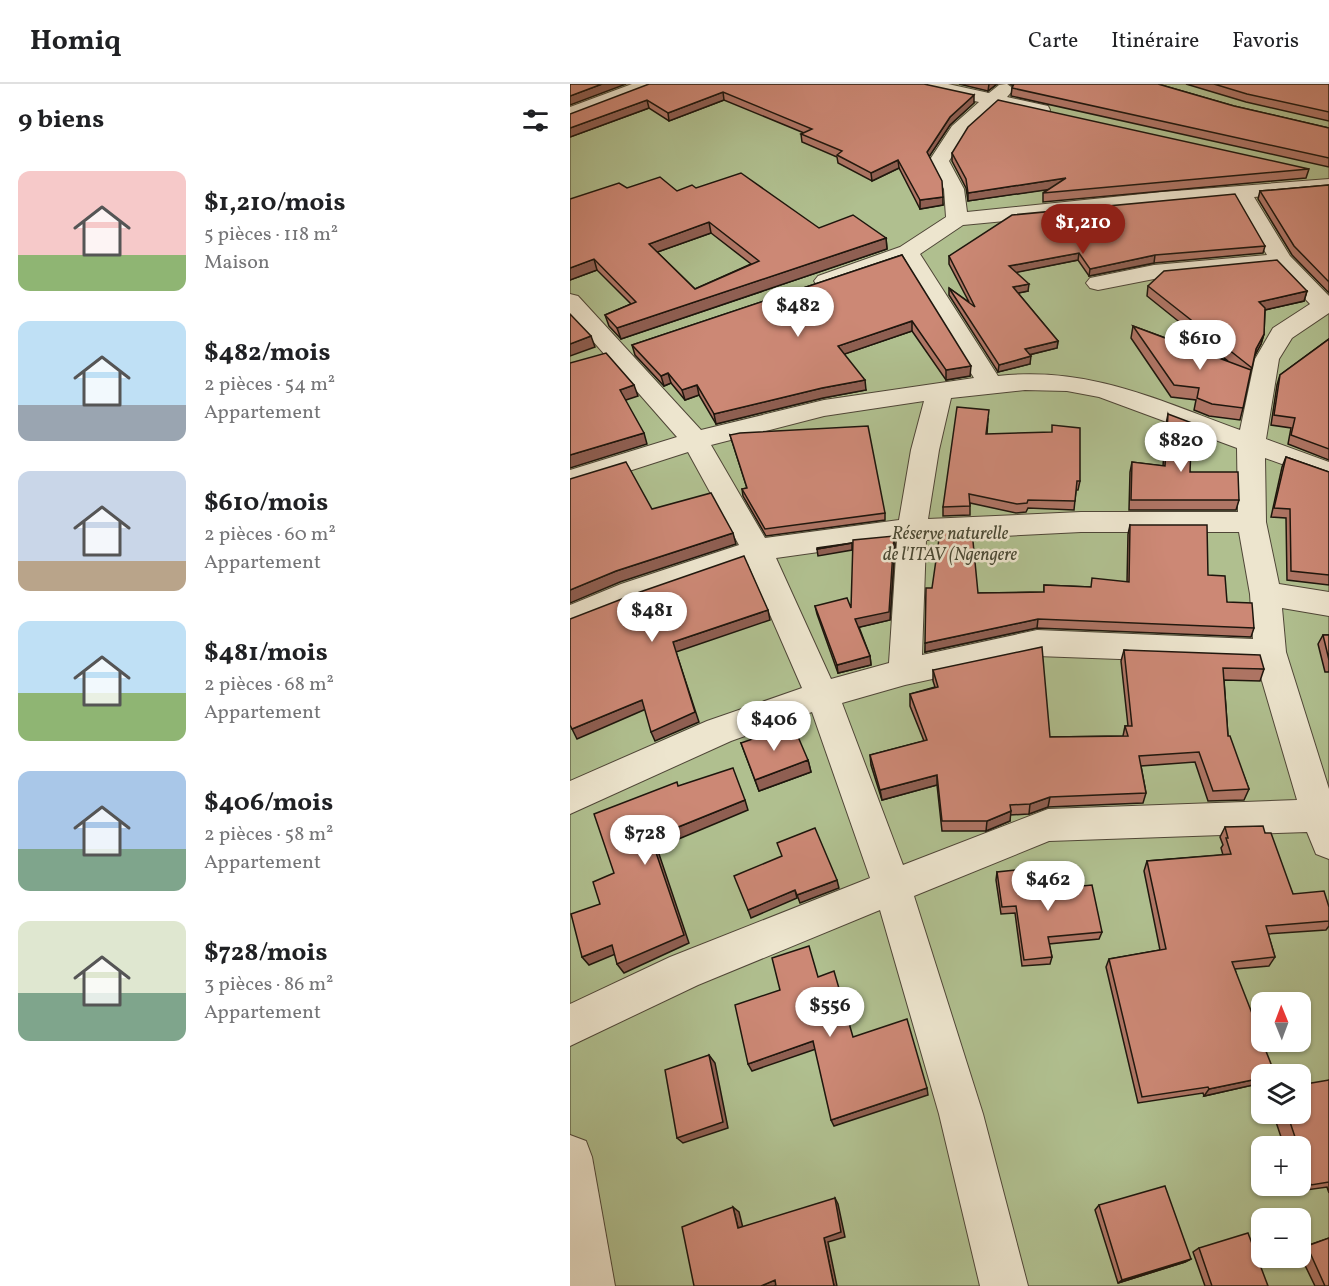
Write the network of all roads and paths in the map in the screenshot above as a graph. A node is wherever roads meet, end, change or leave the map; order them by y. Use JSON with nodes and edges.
{"nodes":[{"id":1,"x":649,"y":84,"type":"edge"},
{"id":2,"x":923,"y":84,"type":"edge"},
{"id":3,"x":1010,"y":84,"type":"edge"},
{"id":4,"x":993,"y":100,"type":"junction"},
{"id":5,"x":570,"y":114,"type":"edge"},
{"id":6,"x":1062,"y":116,"type":"edge"},
{"id":7,"x":1298,"y":168,"type":"edge"},
{"id":8,"x":1326,"y":175,"type":"edge"},
{"id":9,"x":1241,"y":194,"type":"junction"},
{"id":10,"x":957,"y":219,"type":"junction"},
{"id":11,"x":908,"y":252,"type":"junction"},
{"id":12,"x":1281,"y":260,"type":"junction"},
{"id":13,"x":1098,"y":283,"type":"dead end"},
{"id":14,"x":807,"y":288,"type":"edge"},
{"id":15,"x":570,"y":302,"type":"edge"},
{"id":16,"x":1327,"y":304,"type":"edge"},
{"id":17,"x":990,"y":383,"type":"junction"},
{"id":18,"x":940,"y":391,"type":"junction"},
{"id":19,"x":695,"y":441,"type":"junction"},
{"id":20,"x":1251,"y":445,"type":"junction"},
{"id":21,"x":1329,"y":472,"type":"edge"},
{"id":22,"x":570,"y":480,"type":"edge"},
{"id":23,"x":1252,"y":522,"type":"junction"},
{"id":24,"x":912,"y":528,"type":"junction"},
{"id":25,"x":757,"y":550,"type":"junction"},
{"id":26,"x":1265,"y":594,"type":"junction"},
{"id":27,"x":1329,"y":604,"type":"edge"},
{"id":28,"x":570,"y":618,"type":"edge"},
{"id":29,"x":1270,"y":652,"type":"junction"},
{"id":30,"x":905,"y":672,"type":"junction"},
{"id":31,"x":822,"y":695,"type":"junction"},
{"id":32,"x":570,"y":798,"type":"edge"},
{"id":33,"x":1324,"y":829,"type":"edge"},
{"id":34,"x":892,"y":886,"type":"junction"},
{"id":35,"x":570,"y":1025,"type":"edge"},
{"id":36,"x":570,"y":1157,"type":"edge"},
{"id":37,"x":576,"y":1229,"type":"edge"},
{"id":38,"x":591,"y":1286,"type":"edge"},
{"id":39,"x":1004,"y":1286,"type":"edge"}],
"edges":[{"from":1,"to":5,"type":"street"},
{"from":2,"to":4,"type":"street"},
{"from":3,"to":4,"type":"street"},
{"from":4,"to":6,"type":"street"},
{"from":4,"to":10,"type":"street"},
{"from":7,"to":8,"type":"street"},
{"from":8,"to":9,"type":"street"},
{"from":9,"to":10,"type":"street"},
{"from":9,"to":12,"type":"street"},
{"from":10,"to":11,"type":"street"},
{"from":11,"to":14,"type":"street"},
{"from":11,"to":17,"type":"street"},
{"from":12,"to":13,"type":"street"},
{"from":12,"to":16,"type":"street"},
{"from":15,"to":19,"type":"street"},
{"from":16,"to":20,"type":"street"},
{"from":17,"to":18,"type":"street"},
{"from":17,"to":20,"type":"street"},
{"from":18,"to":19,"type":"street"},
{"from":18,"to":24,"type":"street"},
{"from":19,"to":22,"type":"street"},
{"from":19,"to":25,"type":"street"},
{"from":20,"to":21,"type":"street"},
{"from":20,"to":23,"type":"street"},
{"from":23,"to":24,"type":"street"},
{"from":23,"to":26,"type":"street"},
{"from":24,"to":25,"type":"street"},
{"from":24,"to":30,"type":"street"},
{"from":25,"to":28,"type":"street"},
{"from":25,"to":31,"type":"street"},
{"from":26,"to":27,"type":"street"},
{"from":26,"to":29,"type":"street"},
{"from":29,"to":30,"type":"street"},
{"from":29,"to":33,"type":"street"},
{"from":30,"to":31,"type":"street"},
{"from":31,"to":32,"type":"street"},
{"from":31,"to":34,"type":"street"},
{"from":33,"to":34,"type":"street"},
{"from":34,"to":35,"type":"street"},
{"from":34,"to":39,"type":"street"},
{"from":36,"to":37,"type":"street"},
{"from":37,"to":38,"type":"street"}]}
